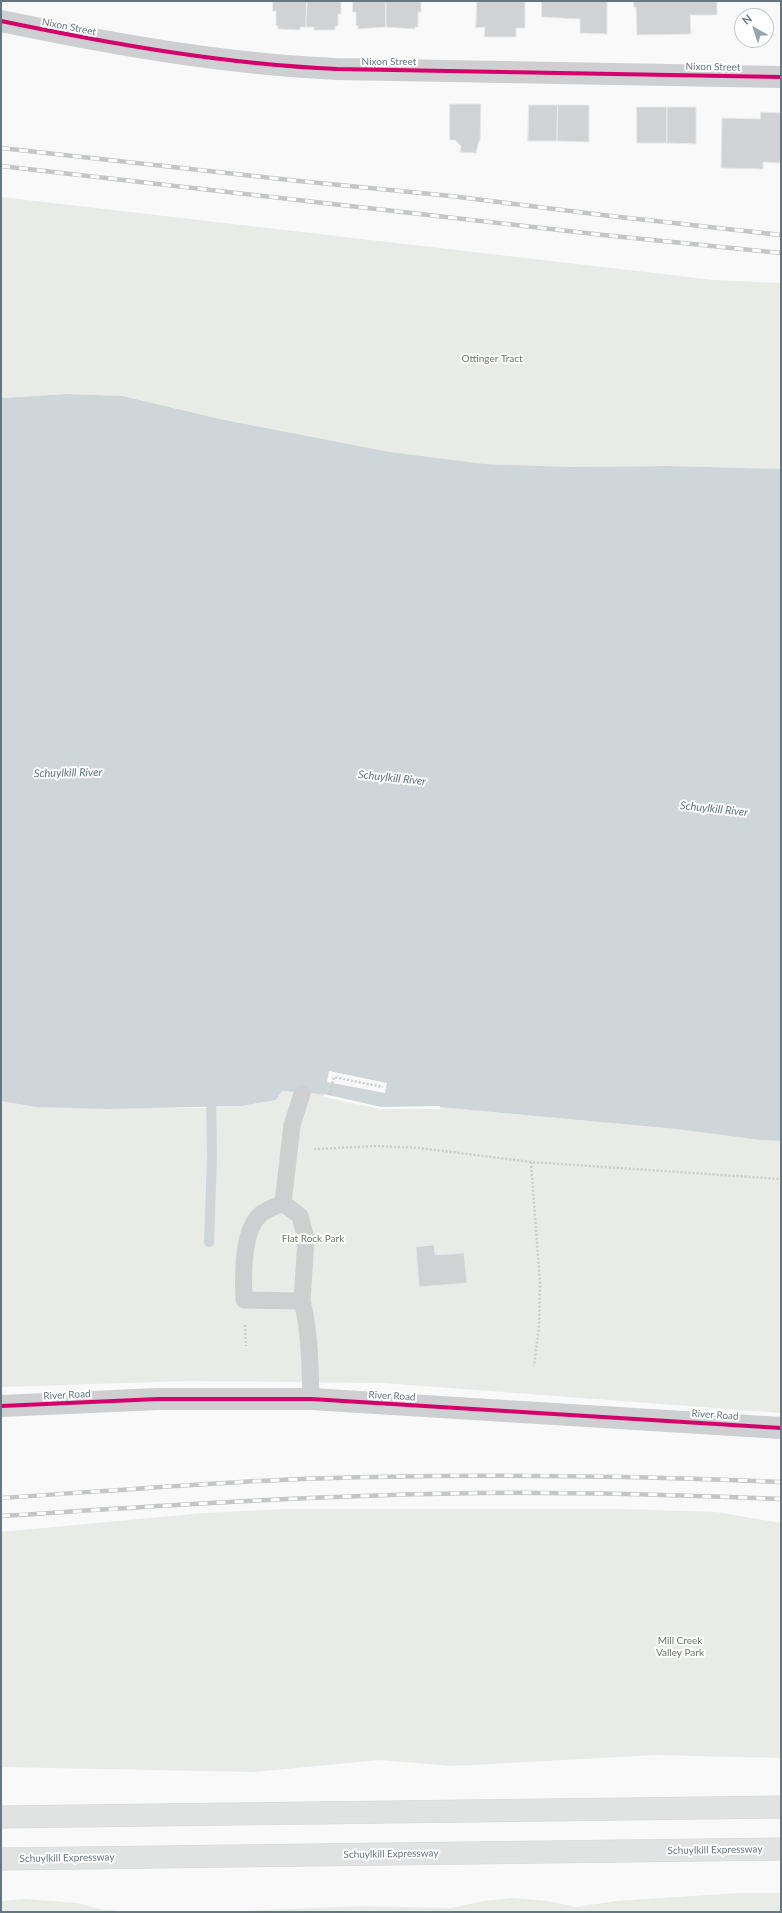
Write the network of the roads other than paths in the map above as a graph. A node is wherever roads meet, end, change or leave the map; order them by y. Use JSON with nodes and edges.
{"nodes":[{"id":1,"x":1,"y":21,"type":"edge"},
{"id":2,"x":781,"y":76,"type":"edge"},
{"id":3,"x":302,"y":1094,"type":"dead end"},
{"id":4,"x":283,"y":1203,"type":"junction"},
{"id":5,"x":302,"y":1301,"type":"junction"},
{"id":6,"x":311,"y":1399,"type":"junction"},
{"id":7,"x":1,"y":1406,"type":"edge"},
{"id":8,"x":781,"y":1428,"type":"edge"},
{"id":9,"x":781,"y":1807,"type":"edge"},
{"id":10,"x":1,"y":1817,"type":"edge"},
{"id":11,"x":781,"y":1849,"type":"edge"},
{"id":12,"x":1,"y":1859,"type":"edge"}],
"edges":[{"from":1,"to":2,"type":"street","name":"Nixon Street"},
{"from":3,"to":4,"type":"lane"},
{"from":4,"to":5,"type":"lane"},
{"from":4,"to":5,"type":"lane"},
{"from":5,"to":6,"type":"lane"},
{"from":6,"to":7,"type":"street","name":"River Road"},
{"from":6,"to":8,"type":"street","name":"River Road"},
{"from":9,"to":10,"type":"highway"},
{"from":11,"to":12,"type":"highway","name":"Schuylkill Expressway"}]}
